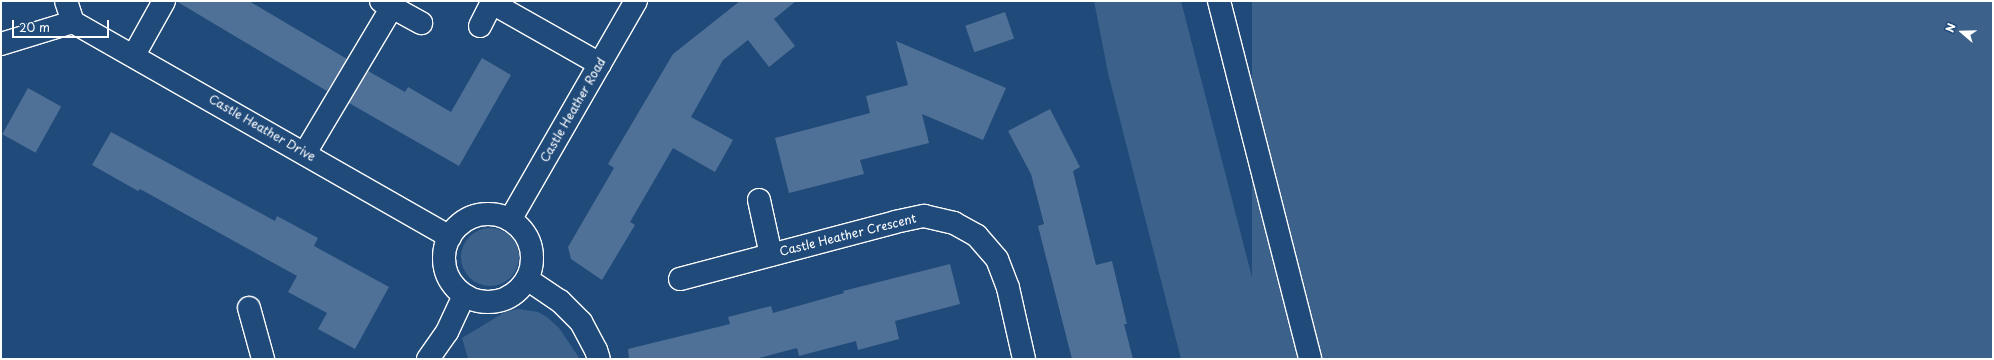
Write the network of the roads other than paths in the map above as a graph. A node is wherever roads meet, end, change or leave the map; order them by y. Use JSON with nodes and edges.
{"nodes":[{"id":1,"x":66,"y":1,"type":"edge"},
{"id":2,"x":164,"y":1,"type":"edge"},
{"id":3,"x":636,"y":1,"type":"edge"},
{"id":4,"x":1219,"y":1,"type":"edge"},
{"id":5,"x":492,"y":2,"type":"edge"},
{"id":6,"x":387,"y":4,"type":"edge"},
{"id":7,"x":73,"y":22,"type":"junction"},
{"id":8,"x":421,"y":23,"type":"dead end"},
{"id":9,"x":480,"y":26,"type":"dead end"},
{"id":10,"x":1,"y":44,"type":"edge"},
{"id":11,"x":134,"y":55,"type":"junction"},
{"id":12,"x":600,"y":64,"type":"junction"},
{"id":13,"x":305,"y":153,"type":"junction"},
{"id":14,"x":759,"y":200,"type":"dead end"},
{"id":15,"x":510,"y":220,"type":"junction"},
{"id":16,"x":450,"y":237,"type":"junction"},
{"id":17,"x":771,"y":255,"type":"junction"},
{"id":18,"x":527,"y":279,"type":"junction"},
{"id":19,"x":680,"y":279,"type":"dead end"},
{"id":20,"x":464,"y":296,"type":"junction"},
{"id":21,"x":249,"y":308,"type":"dead end"},
{"id":22,"x":262,"y":359,"type":"edge"},
{"id":23,"x":428,"y":359,"type":"edge"},
{"id":24,"x":599,"y":359,"type":"edge"},
{"id":25,"x":1024,"y":359,"type":"edge"},
{"id":26,"x":1310,"y":359,"type":"edge"}],
"edges":[{"from":1,"to":7,"type":"street"},
{"from":2,"to":11,"type":"street"},
{"from":3,"to":12,"type":"street","name":"Castle Heather Road"},
{"from":4,"to":26,"type":"street"},
{"from":5,"to":9,"type":"street"},
{"from":5,"to":12,"type":"street"},
{"from":6,"to":8,"type":"street"},
{"from":6,"to":13,"type":"street"},
{"from":7,"to":10,"type":"street"},
{"from":7,"to":11,"type":"street","name":"Castle Heather Drive"},
{"from":11,"to":13,"type":"street","name":"Castle Heather Drive"},
{"from":12,"to":15,"type":"street","name":"Castle Heather Road"},
{"from":13,"to":16,"type":"street","name":"Castle Heather Drive"},
{"from":14,"to":17,"type":"street"},
{"from":15,"to":16,"type":"street"},
{"from":15,"to":18,"type":"street"},
{"from":16,"to":20,"type":"street"},
{"from":17,"to":19,"type":"street","name":"Castle Heather Crescent"},
{"from":17,"to":25,"type":"street","name":"Castle Heather Crescent"},
{"from":18,"to":20,"type":"street"},
{"from":18,"to":24,"type":"street"},
{"from":20,"to":23,"type":"street"},
{"from":21,"to":22,"type":"street"}]}
